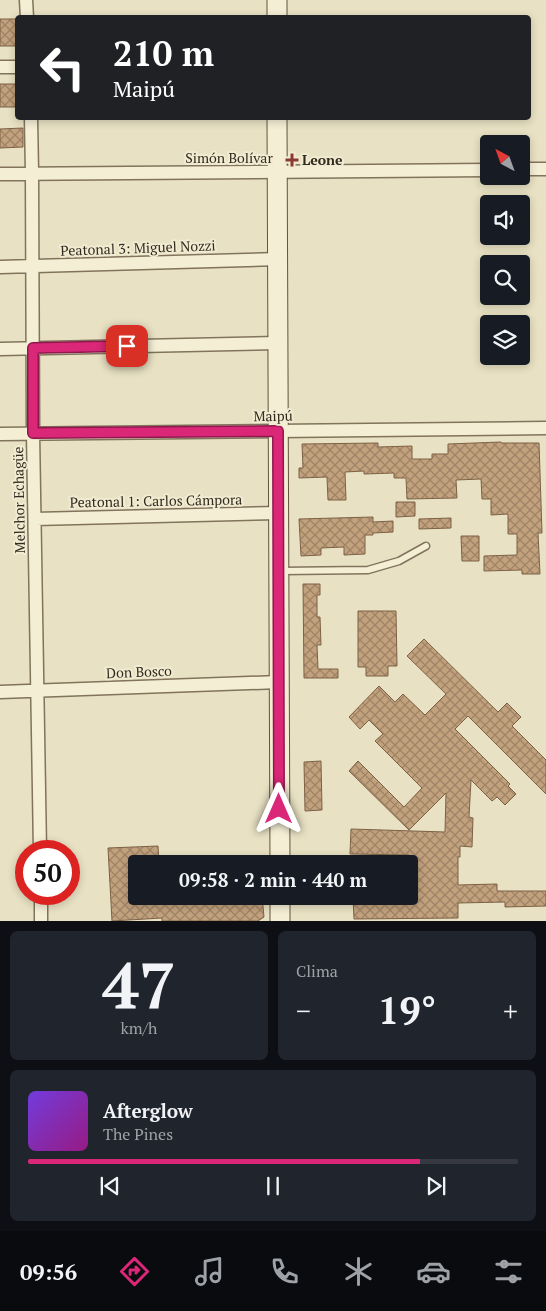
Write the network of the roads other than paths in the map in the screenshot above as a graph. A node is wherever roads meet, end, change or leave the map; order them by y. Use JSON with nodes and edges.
{"nodes":[{"id":1,"x":26,"y":0,"type":"edge"},
{"id":2,"x":277,"y":0,"type":"edge"},
{"id":3,"x":27,"y":15,"type":"edge"},
{"id":4,"x":277,"y":15,"type":"edge"},
{"id":5,"x":0,"y":67,"type":"edge"},
{"id":6,"x":15,"y":67,"type":"edge"},
{"id":7,"x":30,"y":120,"type":"edge"},
{"id":8,"x":277,"y":120,"type":"edge"},
{"id":9,"x":530,"y":169,"type":"edge"},
{"id":10,"x":546,"y":169,"type":"edge"},
{"id":11,"x":480,"y":170,"type":"edge"},
{"id":12,"x":277,"y":172,"type":"junction"},
{"id":13,"x":32,"y":173,"type":"junction"},
{"id":14,"x":0,"y":174,"type":"edge"},
{"id":15,"x":278,"y":259,"type":"junction"},
{"id":16,"x":0,"y":267,"type":"edge"},
{"id":17,"x":32,"y":267,"type":"junction"},
{"id":18,"x":278,"y":343,"type":"junction"},
{"id":19,"x":33,"y":348,"type":"junction"},
{"id":20,"x":0,"y":349,"type":"edge"},
{"id":21,"x":546,"y":428,"type":"edge"},
{"id":22,"x":278,"y":431,"type":"junction"},
{"id":23,"x":33,"y":433,"type":"junction"},
{"id":24,"x":0,"y":434,"type":"edge"},
{"id":25,"x":278,"y":513,"type":"junction"},
{"id":26,"x":35,"y":518,"type":"junction"},
{"id":27,"x":426,"y":546,"type":"dead end"},
{"id":28,"x":280,"y":571,"type":"junction"},
{"id":29,"x":279,"y":682,"type":"junction"},
{"id":30,"x":36,"y":691,"type":"junction"},
{"id":31,"x":0,"y":692,"type":"edge"},
{"id":32,"x":40,"y":840,"type":"edge"},
{"id":33,"x":280,"y":855,"type":"edge"},
{"id":34,"x":41,"y":905,"type":"edge"},
{"id":35,"x":280,"y":905,"type":"edge"},
{"id":36,"x":41,"y":921,"type":"edge"},
{"id":37,"x":280,"y":921,"type":"edge"}],
"edges":[{"from":1,"to":3,"type":"street"},
{"from":2,"to":4,"type":"main road"},
{"from":5,"to":6,"type":"street"},
{"from":7,"to":13,"type":"street","name":"Melchor Echagüe"},
{"from":8,"to":12,"type":"main road"},
{"from":9,"to":10,"type":"street"},
{"from":11,"to":12,"type":"street","name":"Simón Bolívar"},
{"from":12,"to":13,"type":"street","name":"Simón Bolívar"},
{"from":12,"to":15,"type":"main road"},
{"from":13,"to":14,"type":"street","name":"Simón Bolívar"},
{"from":13,"to":17,"type":"street","name":"Melchor Echagüe"},
{"from":15,"to":17,"type":"street","name":"Peatonal 3: Miguel Nozzi"},
{"from":15,"to":18,"type":"main road"},
{"from":16,"to":17,"type":"street","name":"Peatonal 3: Miguel Nozzi"},
{"from":17,"to":19,"type":"street","name":"Melchor Echagüe"},
{"from":18,"to":19,"type":"street"},
{"from":18,"to":22,"type":"main road"},
{"from":19,"to":20,"type":"street"},
{"from":19,"to":23,"type":"street","name":"Melchor Echagüe"},
{"from":21,"to":22,"type":"street","name":"Maipú"},
{"from":22,"to":23,"type":"street","name":"Maipú"},
{"from":22,"to":25,"type":"main road"},
{"from":23,"to":24,"type":"street","name":"Maipú"},
{"from":23,"to":26,"type":"street","name":"Melchor Echagüe"},
{"from":25,"to":26,"type":"street","name":"Peatonal 1: Carlos Cámpora"},
{"from":25,"to":28,"type":"main road"},
{"from":26,"to":30,"type":"street","name":"Melchor Echagüe"},
{"from":27,"to":28,"type":"lane"},
{"from":28,"to":29,"type":"main road"},
{"from":29,"to":30,"type":"street","name":"Don Bosco"},
{"from":29,"to":33,"type":"main road"},
{"from":30,"to":31,"type":"street","name":"Don Bosco"},
{"from":30,"to":32,"type":"street","name":"Melchor Echagüe"},
{"from":34,"to":36,"type":"street"},
{"from":35,"to":37,"type":"main road"}]}
